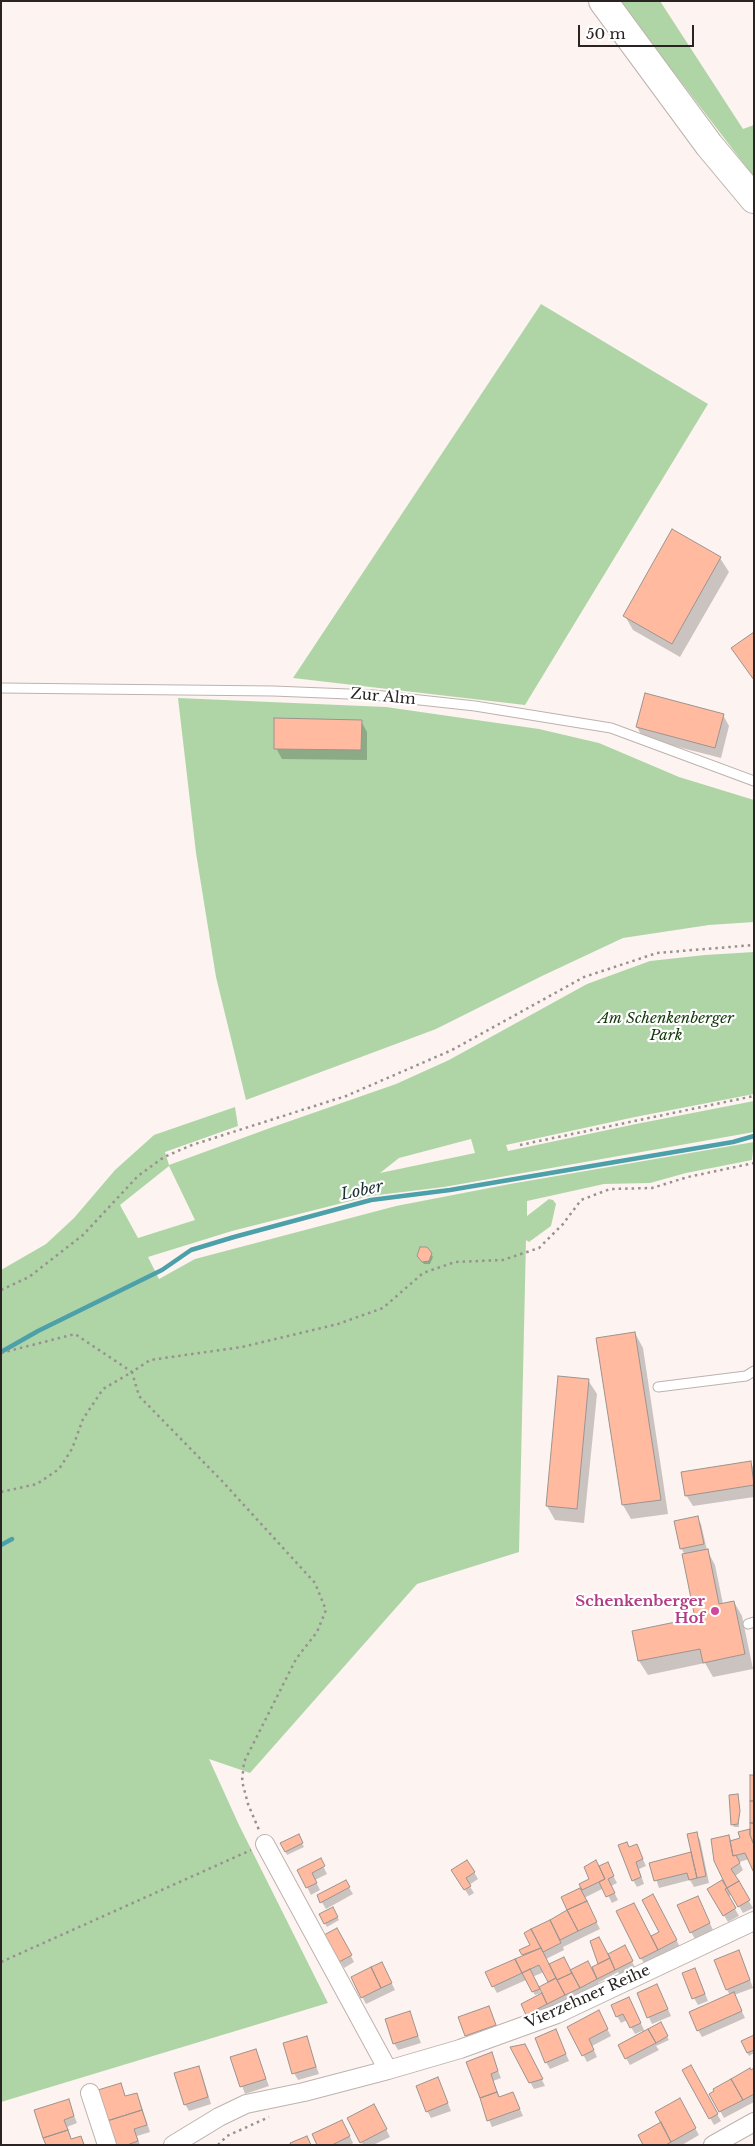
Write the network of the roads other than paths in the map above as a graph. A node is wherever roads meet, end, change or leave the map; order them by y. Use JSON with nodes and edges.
{"nodes":[{"id":1,"x":603,"y":1,"type":"edge"},
{"id":2,"x":754,"y":199,"type":"edge"},
{"id":3,"x":1,"y":688,"type":"edge"},
{"id":4,"x":754,"y":781,"type":"edge"},
{"id":5,"x":754,"y":1371,"type":"edge"},
{"id":6,"x":658,"y":1387,"type":"dead end"},
{"id":7,"x":265,"y":1844,"type":"road end"},
{"id":8,"x":754,"y":1921,"type":"edge"},
{"id":9,"x":388,"y":2070,"type":"junction"},
{"id":10,"x":90,"y":2093,"type":"dead end"},
{"id":11,"x":754,"y":2122,"type":"edge"},
{"id":12,"x":107,"y":2145,"type":"edge"},
{"id":13,"x":173,"y":2145,"type":"edge"},
{"id":14,"x":713,"y":2145,"type":"edge"}],
"edges":[{"from":1,"to":2,"type":"main road"},
{"from":3,"to":4,"type":"lane","name":"Zur Alm"},
{"from":5,"to":6,"type":"lane"},
{"from":7,"to":9,"type":"street"},
{"from":8,"to":9,"type":"street","name":"Vierzehner Reihe"},
{"from":9,"to":13,"type":"street","name":"Vierzehner Reihe"},
{"from":10,"to":12,"type":"street"},
{"from":11,"to":14,"type":"street"}]}
